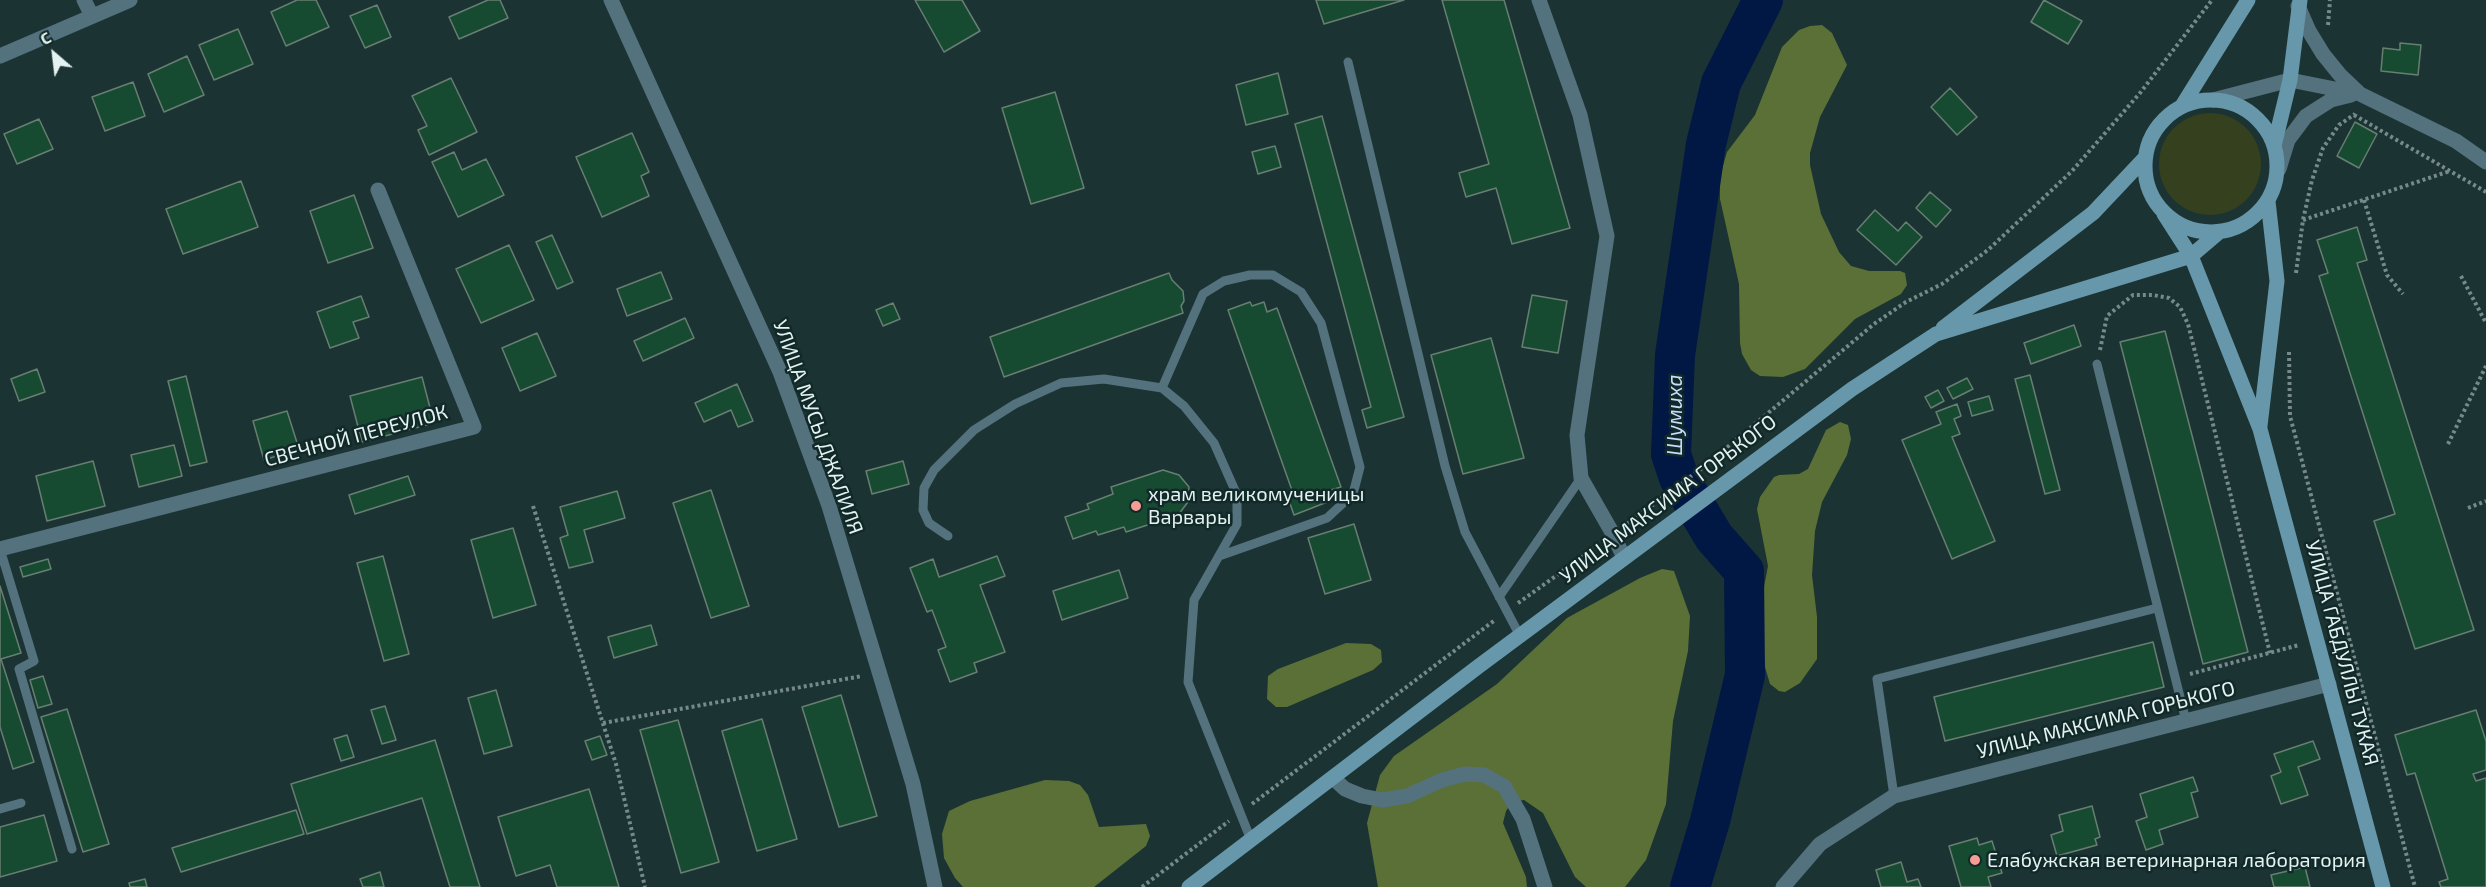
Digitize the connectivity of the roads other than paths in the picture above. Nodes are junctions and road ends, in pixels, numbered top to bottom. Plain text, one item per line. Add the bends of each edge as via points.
1 (84, 0) edge
2 (130, 0) edge
3 (611, 0) edge
4 (1539, 0) edge
5 (2248, 0) edge
6 (2299, 3) edge
7 (92, 16) junction
8 (0, 56) edge
9 (1348, 62) dead end
10 (2290, 80) junction
11 (2364, 96) junction
12 (2213, 100) junction
13 (2182, 106) junction
14 (2274, 146) junction
15 (2144, 159) junction
16 (2486, 162) edge
17 (2279, 169) junction
18 (378, 190) dead end
19 (2268, 201) junction
20 (2164, 214) junction
21 (2218, 233) junction
22 (2190, 256) junction
23 (1936, 334) junction
24 (2097, 364) road end
25 (1162, 388) junction
26 (2260, 429) junction
27 (1581, 478) junction
28 (948, 536) dead end
29 (0, 549) edge
30 (1222, 555) junction
31 (1624, 558) junction
32 (1499, 597) junction
33 (2157, 608) junction
34 (1520, 636) junction
35 (2329, 684) junction
36 (2186, 721) junction
37 (1333, 778) junction
38 (1894, 796) junction
39 (21, 803) dead end
40 (0, 809) edge
41 (1251, 840) junction
42 (72, 849) dead end
43 (935, 887) edge
44 (1189, 887) edge
45 (1545, 887) edge
46 (1783, 887) edge
47 (2384, 887) edge

1 - 7 street
2 - 7 street
3 - 43 street, УЛИЦА МУСЫ ДЖАЛИЛЯ via 780,372 829,506 913,784
4 - 27 street via 1580,116 1607,236 1577,435
5 - 13 main road, УЛИЦА МАКСИМА ГОРЬКОГО
6 - 10 main road, УЛИЦА МАКСИМА ГОРЬКОГО
6 - 11 street via 2308,31 2323,54
7 - 8 street
9 - 32 lane via 1445,466 1465,532
10 - 11 street
10 - 12 street
10 - 14 main road, УЛИЦА МАКСИМА ГОРЬКОГО
11 - 16 street via 2456,141
11 - 17 street via 2331,100 2306,116 2288,140
12 - 13 main road, УЛИЦА МАКСИМА ГОРЬКОГО
12 - 14 main road, УЛИЦА МАКСИМА ГОРЬКОГО via 2251,113
13 - 15 main road, УЛИЦА МАКСИМА ГОРЬКОГО via 2164,119 2151,137
14 - 17 main road, УЛИЦА МАКСИМА ГОРЬКОГО
15 - 20 main road, УЛИЦА МАКСИМА ГОРЬКОГО via 2148,189
15 - 23 main road via 2093,213
17 - 19 main road, УЛИЦА МАКСИМА ГОРЬКОГО
18 - 29 street, СВЕЧНОЙ ПЕРЕУЛОК via 474,427
19 - 21 main road, УЛИЦА МАКСИМА ГОРЬКОГО via 2246,222
19 - 26 main road, УЛИЦА ГАБДУЛЛЫ ТУКАЯ via 2277,281
20 - 21 main road, УЛИЦА МАКСИМА ГОРЬКОГО via 2189,229
20 - 22 main road, УЛИЦА ГАБДУЛЛЫ ТУКАЯ
21 - 22 main road, УЛИЦА МАКСИМА ГОРЬКОГО
22 - 23 main road, УЛИЦА МАКСИМА ГОРЬКОГО
22 - 26 main road, УЛИЦА ГАБДУЛЛЫ ТУКАЯ
23 - 31 main road, УЛИЦА МАКСИМА ГОРЬКОГО via 1852,388
24 - 33 lane
25 - 28 lane via 1104,379 1061,383 1015,404 974,430 934,470 924,488 923,510 929,523
25 - 30 lane via 1184,406 1214,443 1237,495 1237,524
25 - 30 lane via 1203,294 1224,281 1273,275 1301,292 1321,323 1360,467 1353,494 1327,518
26 - 35 main road, УЛИЦА ГАБДУЛЛЫ ТУКАЯ
27 - 31 street
27 - 32 lane
29 - 42 lane via 34,661 19,669
30 - 41 lane via 1194,600 1188,682
31 - 34 main road, УЛИЦА МАКСИМА ГОРЬКОГО
32 - 34 lane
33 - 36 lane
33 - 38 lane via 1877,679
34 - 37 main road, УЛИЦА МАКСИМА ГОРЬКОГО
35 - 36 street, УЛИЦА МАКСИМА ГОРЬКОГО
35 - 47 main road, УЛИЦА ГАБДУЛЛЫ ТУКАЯ
36 - 38 street, УЛИЦА МАКСИМА ГОРЬКОГО
37 - 41 main road, УЛИЦА МАКСИМА ГОРЬКОГО
37 - 45 street via 1354,793 1382,800 1407,796 1465,774 1484,776 1504,786 1523,819
38 - 46 street, УЛИЦА МАКСИМА ГОРЬКОГО via 1821,844
39 - 40 lane
41 - 44 main road, УЛИЦА МАКСИМА ГОРЬКОГО

